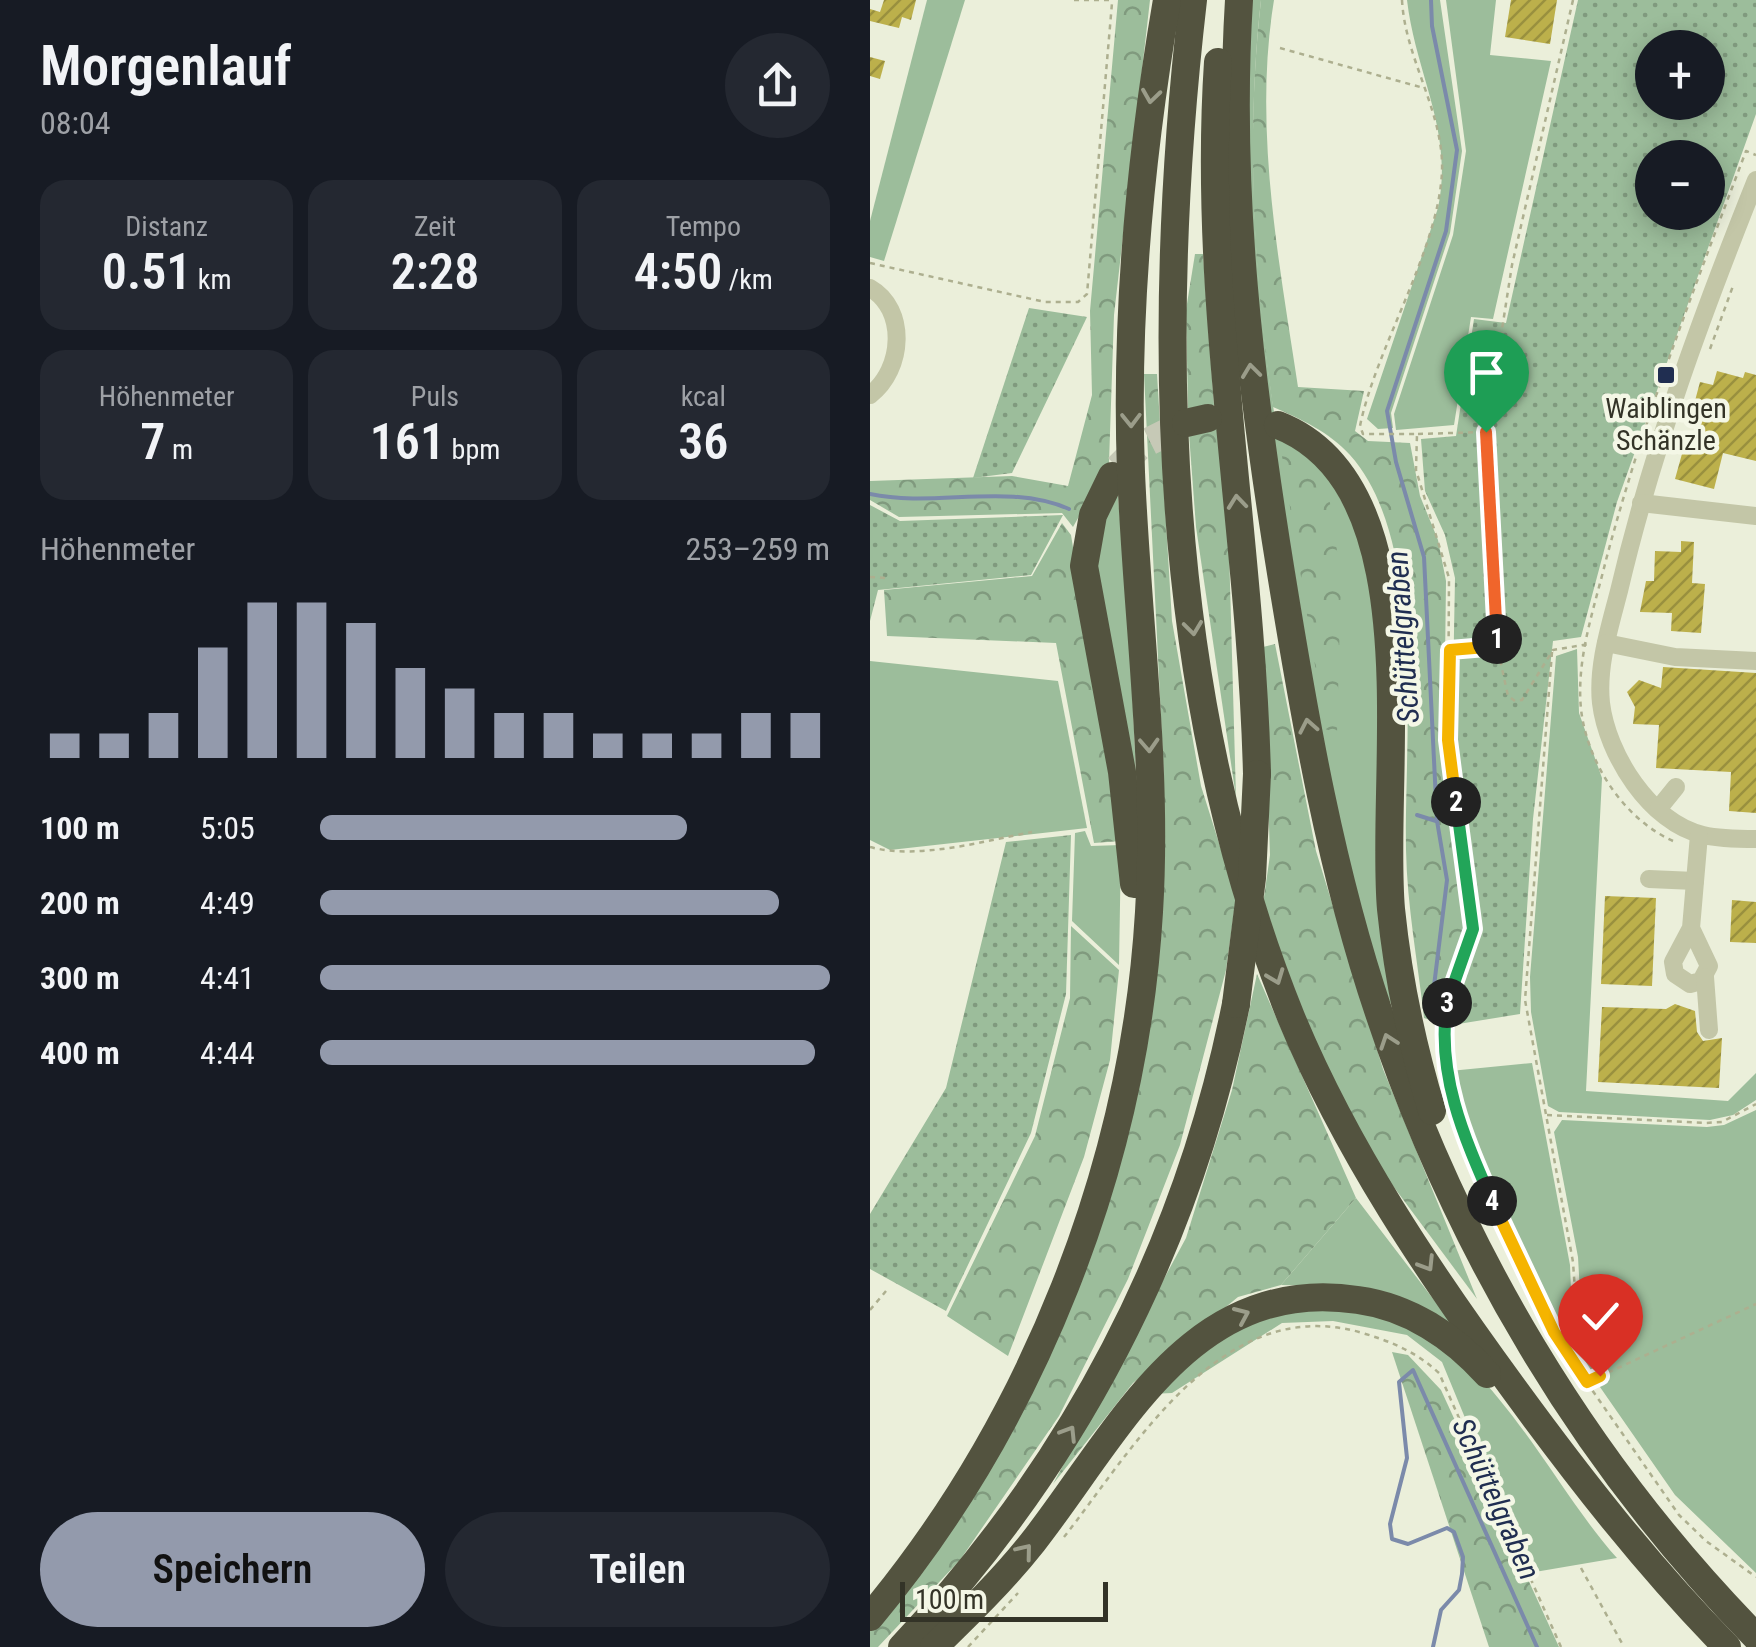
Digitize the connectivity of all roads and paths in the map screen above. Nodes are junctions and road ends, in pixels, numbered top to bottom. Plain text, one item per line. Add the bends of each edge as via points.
1 (1074, 0) edge
2 (1167, 0) edge
3 (1192, 0) edge
4 (1223, 0) edge
5 (1240, 0) edge
6 (1402, 0) edge
7 (1573, 0) edge
8 (1112, 2) edge
9 (1280, 48) dead end
10 (1421, 87) junction
11 (1756, 180) edge
12 (870, 263) edge
13 (1738, 273) dead end
14 (870, 288) edge
15 (1707, 356) dead end
16 (870, 394) edge
17 (1278, 425) dead end
18 (1486, 432) junction
19 (1416, 434) junction
20 (1112, 476) tunnel mouth
21 (1641, 503) junction
22 (1756, 516) edge
23 (870, 577) edge
24 (887, 578) dead end
25 (1606, 643) junction
26 (1584, 644) dead end
27 (1498, 646) junction
28 (1450, 650) junction
29 (1552, 650) junction
30 (1756, 660) edge
31 (1676, 787) dead end
32 (1658, 808) junction
33 (1032, 832) dead end
34 (1699, 835) junction
35 (1756, 839) edge
36 (870, 847) edge
37 (1649, 879) dead end
38 (1695, 881) junction
39 (1149, 914) junction
40 (1691, 928) junction
41 (1714, 970) junction
42 (1710, 1004) junction
43 (1730, 1006) dead end
44 (1710, 1030) dead end
45 (1756, 1104) edge
46 (1546, 1115) junction
47 (1437, 1164) junction
48 (886, 1291) dead end
49 (1756, 1304) edge
50 (870, 1310) edge
51 (1574, 1364) junction
52 (1587, 1382) junction
53 (1538, 1421) junction
54 (1056, 1548) dead end
55 (1581, 1568) dead end
56 (1756, 1578) edge
57 (1022, 1588) dead end
58 (870, 1617) edge
59 (1723, 1630) edge
60 (1756, 1636) edge
61 (902, 1647) edge
62 (934, 1647) edge
63 (968, 1647) edge
64 (1560, 1647) edge
65 (1624, 1647) edge

1 - 8 path
2 -> 39 highway via 1140,176 1130,325 1131,473 1150,756
3 -> 53 highway via 1175,200 1173,383 1189,600 1219,785 1264,942 1324,1086 1448,1297
61 -> 4 highway, bridge via 1016,1512 1110,1363 1181,1206 1236,1004 1257,774 1250,621 1215,259 1214,129
47 -> 5 highway via 1361,956 1298,675 1242,298 1234,125
6 - 10 path
7 - 18 path via 1512,265
8 - 12 path via 1087,294 1078,302 1045,302
9 - 10 path
10 - 19 path via 1441,147 1442,173 1360,426 1375,436
11 - 21 street via 1698,325
13 - 15 path
14 - 16 street via 896,314 897,336 888,373
17 - 47 highway via 1310,441 1343,472 1378,550 1388,641 1391,908 1409,1029 1438,1131
18 - 19 path
18 - 27 path
19 - 28 path via 1416,470 1449,578
20 - 39 highway via 1093,515 1084,566 1122,772 1133,883
21 - 22 street
21 - 25 street
23 - 24 path
25 - 30 street via 1675,657
25 - 32 street via 1601,702 1608,735 1621,764
26 - 29 path
27 - 28 path
27 - 29 path via 1505,689 1515,702
28 - 51 path via 1448,740 1473,929 1447,1003 1441,1040 1446,1073 1508,1238
29 - 46 path via 1525,984
31 - 32 street
32 - 34 street
33 - 36 path via 913,850
34 - 35 street
34 - 38 street
37 - 38 street
38 - 40 street
39 - 58 highway via 1125,1087 1090,1214 1054,1311 957,1496
40 - 41 street
40 - 41 street via 1673,968 1684,982 1696,984
41 - 42 street
42 - 43 street
42 - 44 street
45 - 46 path via 1705,1123
46 - 51 path via 1578,1299
47 - 59 highway via 1561,1393
48 - 50 path
49 - 52 path
51 - 52 path
52 - 56 path via 1680,1515
53 - 59 highway
62 -> 53 highway via 1003,1578 1174,1359 1204,1334 1264,1306 1312,1296 1394,1309 1454,1342 1507,1402
54 - 64 path via 1147,1428 1212,1364 1272,1336 1350,1330 1404,1346 1440,1372
55 - 65 path
57 - 63 path
59 - 60 highway

